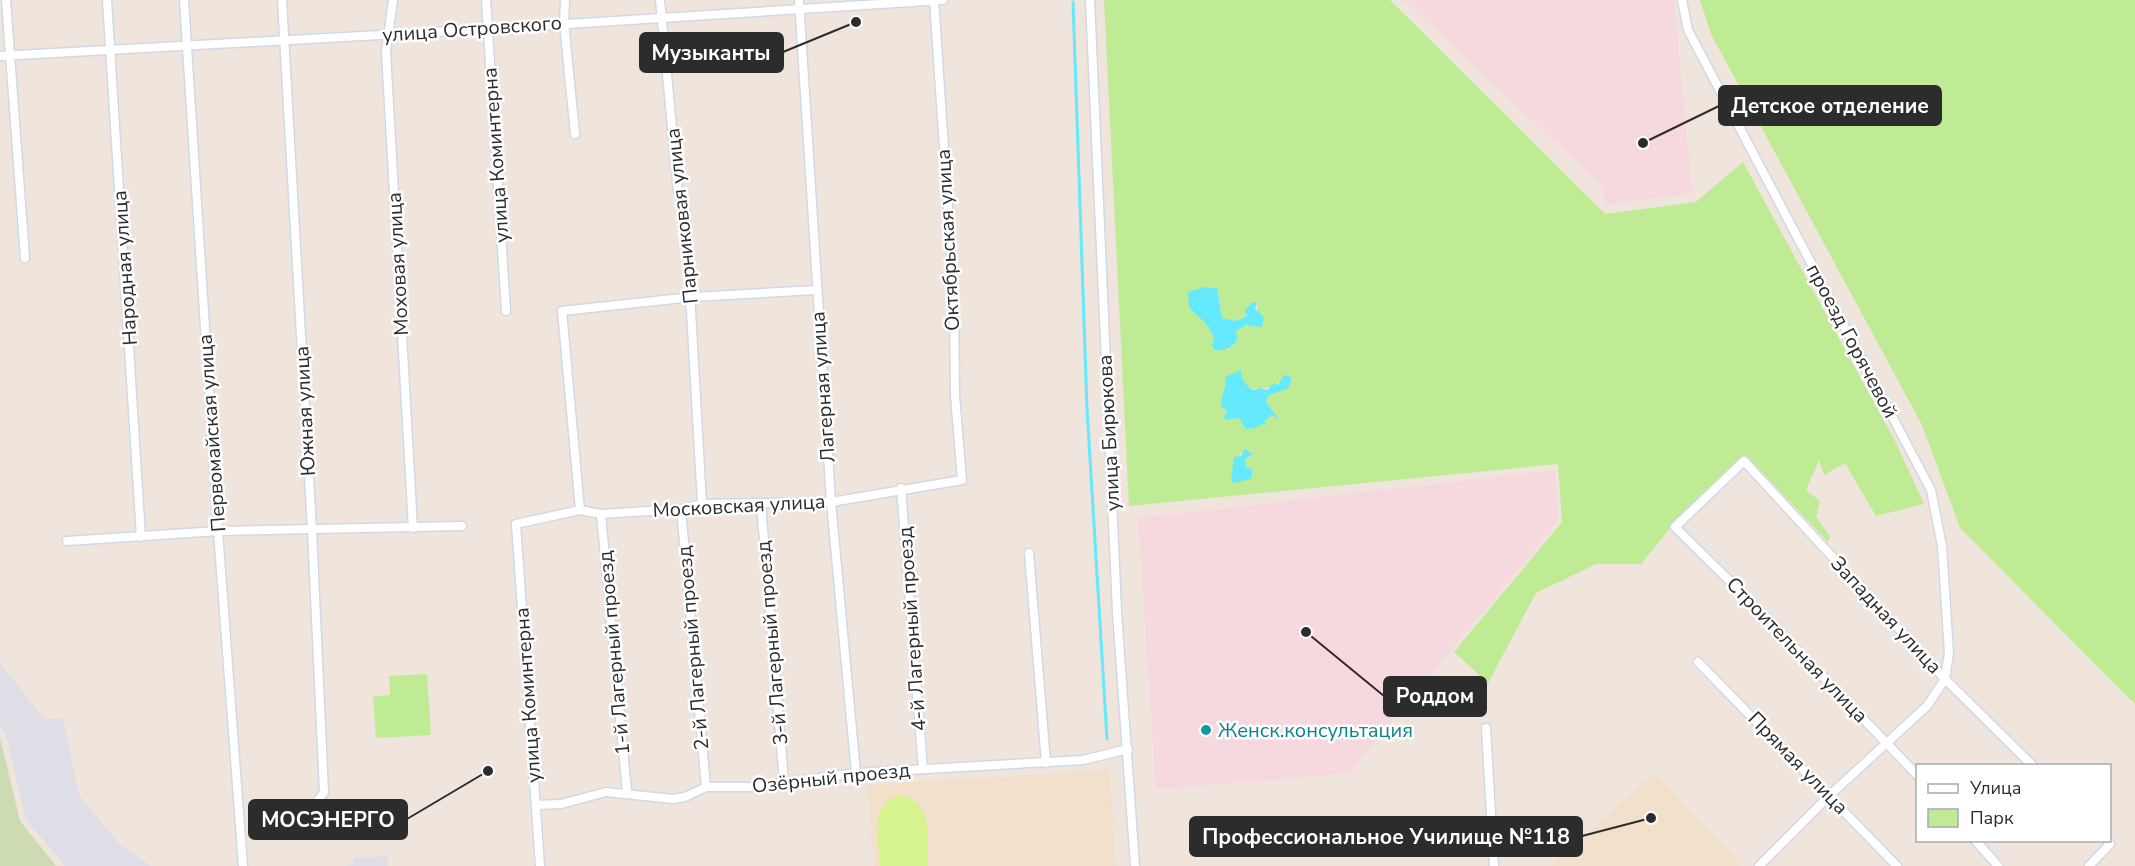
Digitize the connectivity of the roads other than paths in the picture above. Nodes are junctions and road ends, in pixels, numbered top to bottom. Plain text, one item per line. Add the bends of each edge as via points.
1 (6, 0) edge
2 (107, 0) edge
3 (184, 0) edge
4 (282, 0) edge
5 (393, 0) edge
6 (486, 0) edge
7 (565, 0) edge
8 (660, 0) edge
9 (799, 0) edge
10 (937, 0) edge
11 (1090, 0) edge
12 (1683, 0) edge
13 (800, 10) junction
14 (660, 18) junction
15 (564, 23) junction
16 (488, 29) junction
17 (390, 34) junction
18 (284, 40) junction
19 (187, 45) junction
20 (109, 51) junction
21 (4, 55) edge
22 (575, 134) dead end
23 (25, 258) dead end
24 (816, 290) junction
25 (692, 297) junction
26 (506, 310) dead end
27 (1744, 461) joint
28 (962, 480) joint
29 (901, 488) junction
30 (831, 502) junction
31 (702, 504) junction
32 (761, 504) junction
33 (681, 509) junction
34 (580, 510) junction
35 (601, 514) junction
36 (516, 524) joint
37 (462, 526) dead end
38 (413, 528) junction
39 (312, 530) junction
40 (218, 531) junction
41 (141, 537) junction
42 (66, 541) dead end
43 (1029, 553) dead end
44 (1698, 662) dead end
45 (1945, 679) junction
46 (1486, 728) dead end
47 (1887, 742) junction
48 (1128, 749) junction
49 (1046, 763) junction
50 (2032, 764) edge
51 (923, 769) junction
52 (856, 772) junction
53 (1916, 775) edge
54 (784, 782) junction
55 (706, 787) junction
56 (627, 792) junction
57 (1830, 795) junction
58 (536, 805) junction
59 (306, 818) dead end
60 (1977, 842) edge
61 (2108, 842) edge
62 (1766, 864) edge
63 (243, 866) edge
64 (540, 866) edge
65 (1135, 866) edge
66 (1494, 866) edge
67 (1897, 866) edge
68 (1998, 866) edge
69 (2089, 866) edge

1 - 21 street
2 - 20 street, Народная улица
3 - 19 street, Первомайская улица
4 - 18 street, Южная улица
5 - 17 street, Моховая улица
6 - 16 street, улица Коминтерна
7 - 15 street
8 - 14 street, Парниковая улица
9 - 13 street, Лагерная улица
10 - 13 street, улица Островского
10 - 28 street, Октябрьская улица
11 - 48 street, улица Бирюкова via 1117,612
12 - 45 street, проезд Горячевой via 1688,30 1930,490 1942,546 1949,652
13 - 14 street, улица Островского
13 - 24 street, Лагерная улица
14 - 15 street, улица Островского
14 - 25 street, Парниковая улица via 678,192 685,205
15 - 16 street, улица Островского
15 - 22 street
16 - 17 street, улица Островского
16 - 26 street, улица Коминтерна
17 - 18 street, улица Островского
17 - 38 street, Моховая улица via 386,52
18 - 19 street, улица Островского
18 - 39 street, Южная улица
19 - 20 street, улица Островского
19 - 40 street, Первомайская улица
20 - 21 street, улица Островского
20 - 41 street, Народная улица
21 - 23 street
24 - 25 street
24 - 30 street, Лагерная улица
25 - 31 street, Парниковая улица
25 - 34 street via 562,311
27 - 45 street, Западная улица
27 - 47 street, Строительная улица via 1675,527
28 - 29 street, Московская улица
29 - 30 street, Московская улица
29 - 51 street, 4-й Лагерный проезд
30 - 32 street, Московская улица
30 - 52 street, Лагерная улица
31 - 32 street, Московская улица
31 - 33 street, Московская улица
32 - 54 street, 3-й Лагерный проезд
33 - 35 street, Московская улица
33 - 55 street, 2-й Лагерный проезд
34 - 35 street, Московская улица
34 - 36 street, Московская улица
35 - 56 street, 1-й Лагерный проезд
36 - 58 street, улица Коминтерна
37 - 38 street
38 - 39 street
39 - 40 street
39 - 59 street, Южная улица via 324,792
40 - 41 street
40 - 63 street, Первомайская улица
41 - 42 street
43 - 49 street
44 - 57 street, Прямая улица
45 - 47 street, проезд Горячевой via 1934,698
45 - 50 street, Западная улица
46 - 66 street
47 - 53 street, Строительная улица
47 - 57 street, проезд Горячевой
48 - 49 street, Озёрный проезд via 1083,760
48 - 65 street, улица Бирюкова
49 - 51 street, Озёрный проезд
51 - 52 street, Озёрный проезд
52 - 54 street, Озёрный проезд
54 - 55 street, Озёрный проезд via 754,787
55 - 56 street, Озёрный проезд via 673,799
56 - 58 street, Озёрный проезд
57 - 62 street, проезд Горячевой
57 - 67 street, Прямая улица
58 - 64 street, улица Коминтерна
60 - 68 street
61 - 69 street

